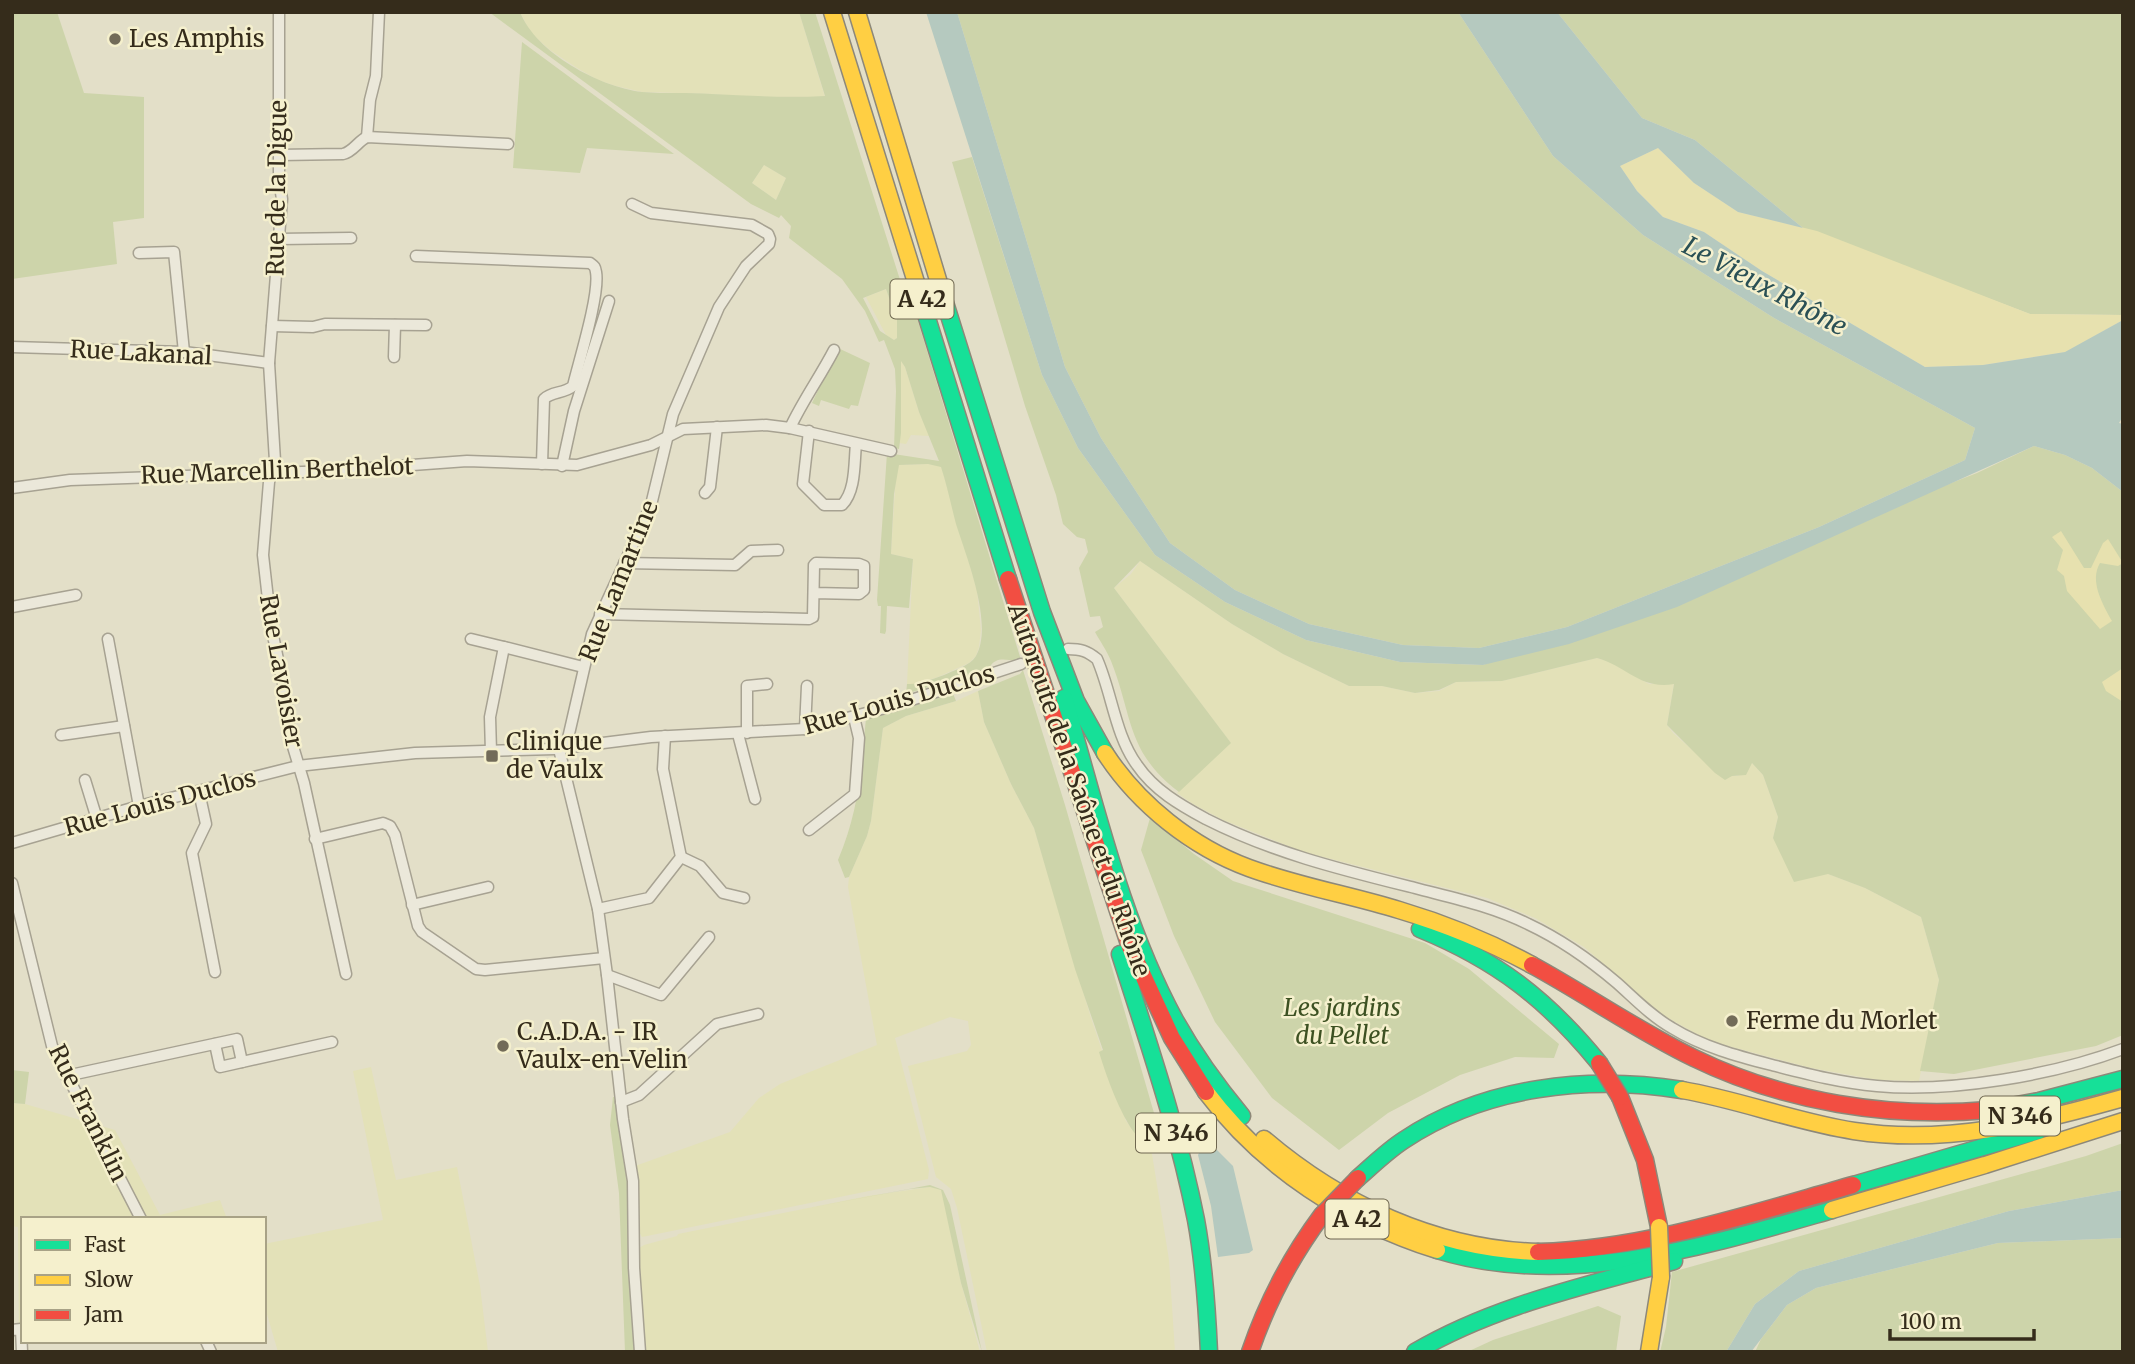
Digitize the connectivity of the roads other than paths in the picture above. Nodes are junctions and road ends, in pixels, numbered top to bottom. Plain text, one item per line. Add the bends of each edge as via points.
1 (279, 12) edge
2 (379, 12) edge
3 (832, 12) edge
4 (857, 12) edge
5 (367, 137) junction
6 (508, 144) dead end
7 (279, 155) junction
8 (632, 204) dead end
9 (351, 238) dead end
10 (279, 239) junction
11 (139, 253) dead end
12 (416, 256) dead end
13 (608, 301) dead end
14 (395, 325) junction
15 (426, 325) dead end
16 (272, 326) junction
17 (12, 347) edge
18 (834, 350) dead end
19 (184, 352) junction
20 (394, 357) dead end
21 (270, 363) junction
22 (717, 427) junction
23 (790, 428) junction
24 (809, 431) junction
25 (668, 436) junction
26 (856, 444) junction
27 (891, 451) dead end
28 (542, 464) junction
29 (562, 466) junction
30 (272, 472) junction
31 (12, 488) edge
32 (705, 492) dead end
33 (778, 550) dead end
34 (624, 563) junction
35 (1031, 584) junction
36 (814, 593) junction
37 (76, 595) dead end
38 (12, 607) edge
39 (600, 614) junction
40 (108, 639) dead end
41 (471, 639) dead end
42 (504, 647) junction
43 (1068, 649) dead end
44 (1021, 664) dead end
45 (583, 667) junction
46 (767, 684) dead end
47 (807, 686) dead end
48 (854, 717) junction
49 (124, 726) junction
50 (805, 729) junction
51 (742, 734) junction
52 (61, 736) dead end
53 (665, 736) junction
54 (563, 748) junction
55 (491, 752) junction
56 (298, 766) junction
57 (85, 780) dead end
58 (199, 792) junction
59 (755, 799) dead end
60 (139, 806) junction
61 (97, 819) junction
62 (808, 830) dead end
63 (316, 839) junction
64 (12, 843) edge
65 (681, 857) junction
66 (12, 883) edge
67 (488, 887) dead end
68 (744, 898) dead end
69 (412, 905) junction
70 (598, 909) junction
71 (1118, 919) junction
72 (1423, 924) junction
73 (709, 937) dead end
74 (604, 958) junction
75 (215, 972) dead end
76 (346, 974) dead end
77 (607, 975) junction
78 (758, 1014) dead end
79 (332, 1042) dead end
80 (215, 1044) junction
81 (2123, 1049) edge
82 (242, 1062) junction
83 (66, 1076) junction
84 (2123, 1079) edge
85 (2123, 1088) edge
86 (2123, 1098) edge
87 (621, 1102) junction
88 (2048, 1120) junction
89 (2123, 1121) edge
90 (1916, 1136) junction
91 (140, 1217) edge
92 (1740, 1237) junction
93 (640, 1352) edge
94 (1209, 1352) edge
95 (1250, 1352) edge
96 (1415, 1352) edge
97 (1649, 1352) edge

1 - 7 street, Rue de la Digue
2 - 5 street
3 - 71 highway, Autoroute de la Saône et du Rhône / A 42
4 - 35 highway, Autoroute de la Saône et du Rhône / A 42
5 - 6 street
5 - 7 street via 348,153
7 - 10 street, Rue de la Digue
8 - 25 street, Rue Lamartine via 651,213 752,225 768,234 769,244 746,265 719,307
9 - 10 street
10 - 16 street, Rue de la Digue
11 - 19 street via 174,252
12 - 28 street via 594,266 596,292 573,386 544,399
13 - 29 street
14 - 15 street
14 - 16 street
14 - 20 street
16 - 21 street, Rue de la Digue
17 - 19 street, Rue Lakanal
18 - 23 street
19 - 21 street, Rue Lakanal
21 - 30 street, Rue Lavoisier
22 - 23 street, Rue Marcellin Berthelot
22 - 25 street, Rue Marcellin Berthelot via 683,429
22 - 32 street via 710,487
23 - 24 street, Rue Marcellin Berthelot
24 - 26 street, Rue Marcellin Berthelot
24 - 26 street via 803,484 824,505 842,505 847,500
25 - 29 street, Rue Marcellin Berthelot via 577,466
25 - 34 street, Rue Lamartine via 651,505
26 - 27 street, Rue Marcellin Berthelot
28 - 29 street, Rue Marcellin Berthelot
28 - 30 street, Rue Marcellin Berthelot via 467,461
30 - 31 street, Rue Marcellin Berthelot via 70,480
30 - 56 street, Rue Lavoisier via 263,555 271,626
33 - 34 street via 751,551 735,565
34 - 39 street, Rue Lamartine
35 - 72 highway, Autoroute de la Saône et du Rhône / A 42 via 1072,696 1093,735 1114,766 1160,813 1217,853 1298,888
35 - 88 highway via 1112,861 1169,1007 1222,1092 1262,1137 1312,1176 1378,1215 1491,1248 1534,1252 1622,1245 1989,1147 2038,1131
36 - 36 street via 816,563 864,566 864,590 859,594
36 - 39 street via 813,617 809,619
37 - 38 street
39 - 45 street, Rue Lamartine
40 - 49 street
41 - 42 street
42 - 45 street
42 - 55 street via 490,717
43 - 81 street via 1088,651 1097,659 1128,750 1149,781 1166,796 1229,831 1283,853 1460,899 1527,923 1599,968 1652,1015 1717,1050 1837,1081 1916,1087 2024,1075
44 - 48 street, Rue Louis Duclos
45 - 54 street, Rue Lamartine
46 - 51 street via 747,686
47 - 50 street
48 - 50 street, Rue Louis Duclos
48 - 62 street via 859,738 855,794
49 - 52 street
49 - 60 street
50 - 51 street, Rue Louis Duclos
51 - 53 street, Rue Louis Duclos
51 - 59 street
53 - 54 street, Rue Louis Duclos
53 - 65 street via 663,769
54 - 55 street, Rue Louis Duclos
54 - 70 street, Rue Lamartine
55 - 56 street, Rue Louis Duclos via 415,753
56 - 58 street, Rue Louis Duclos
56 - 63 street, Rue Lavoisier
57 - 61 street
58 - 60 street, Rue Louis Duclos
58 - 75 street via 206,824 192,853
60 - 61 street, Rue Louis Duclos
61 - 64 street, Rue Louis Duclos
63 - 69 street via 390,826
63 - 76 street, Rue Lavoisier
65 - 68 street via 700,866 723,892
65 - 70 street via 649,898
66 - 83 street, Rue Franklin via 52,1045
67 - 69 street
69 - 74 street via 422,932 476,969
70 - 74 street, Rue Lamartine
71 - 92 highway, Autoroute de la Saône et du Rhône / A 42 via 1156,1011 1211,1098 1277,1166 1345,1213 1435,1249 1516,1264 1586,1265
71 - 94 highway, N 346 via 1117,944 1189,1188 1203,1264
72 - 84 highway via 1490,943 1697,1059 1765,1086 1800,1094 1860,1105 1962,1112 2015,1105
72 - 97 highway, bridge via 1524,984 1574,1030 1620,1097 1647,1164 1659,1227 1661,1277
73 - 77 street via 662,995
74 - 77 street, Rue Lamartine
77 - 87 street, Rue Lamartine
78 - 87 street via 716,1024 639,1095
79 - 82 street
80 - 82 street via 237,1039
80 - 82 street via 220,1067
80 - 83 street
83 - 91 street, Rue Franklin
85 - 90 highway, N 346 via 2060,1108 1929,1129
86 - 88 highway, N 346
87 - 93 street, Rue Lamartine via 634,1192
88 - 90 highway, N 346 via 1965,1135
89 - 92 highway, Autoroute de la Saône et du Rhône / A 42
90 - 95 highway, N 346, bridge via 1843,1129 1657,1086 1590,1082 1499,1097 1412,1136 1358,1178 1295,1250 1265,1309
92 - 96 highway via 1717,1248 1502,1310

